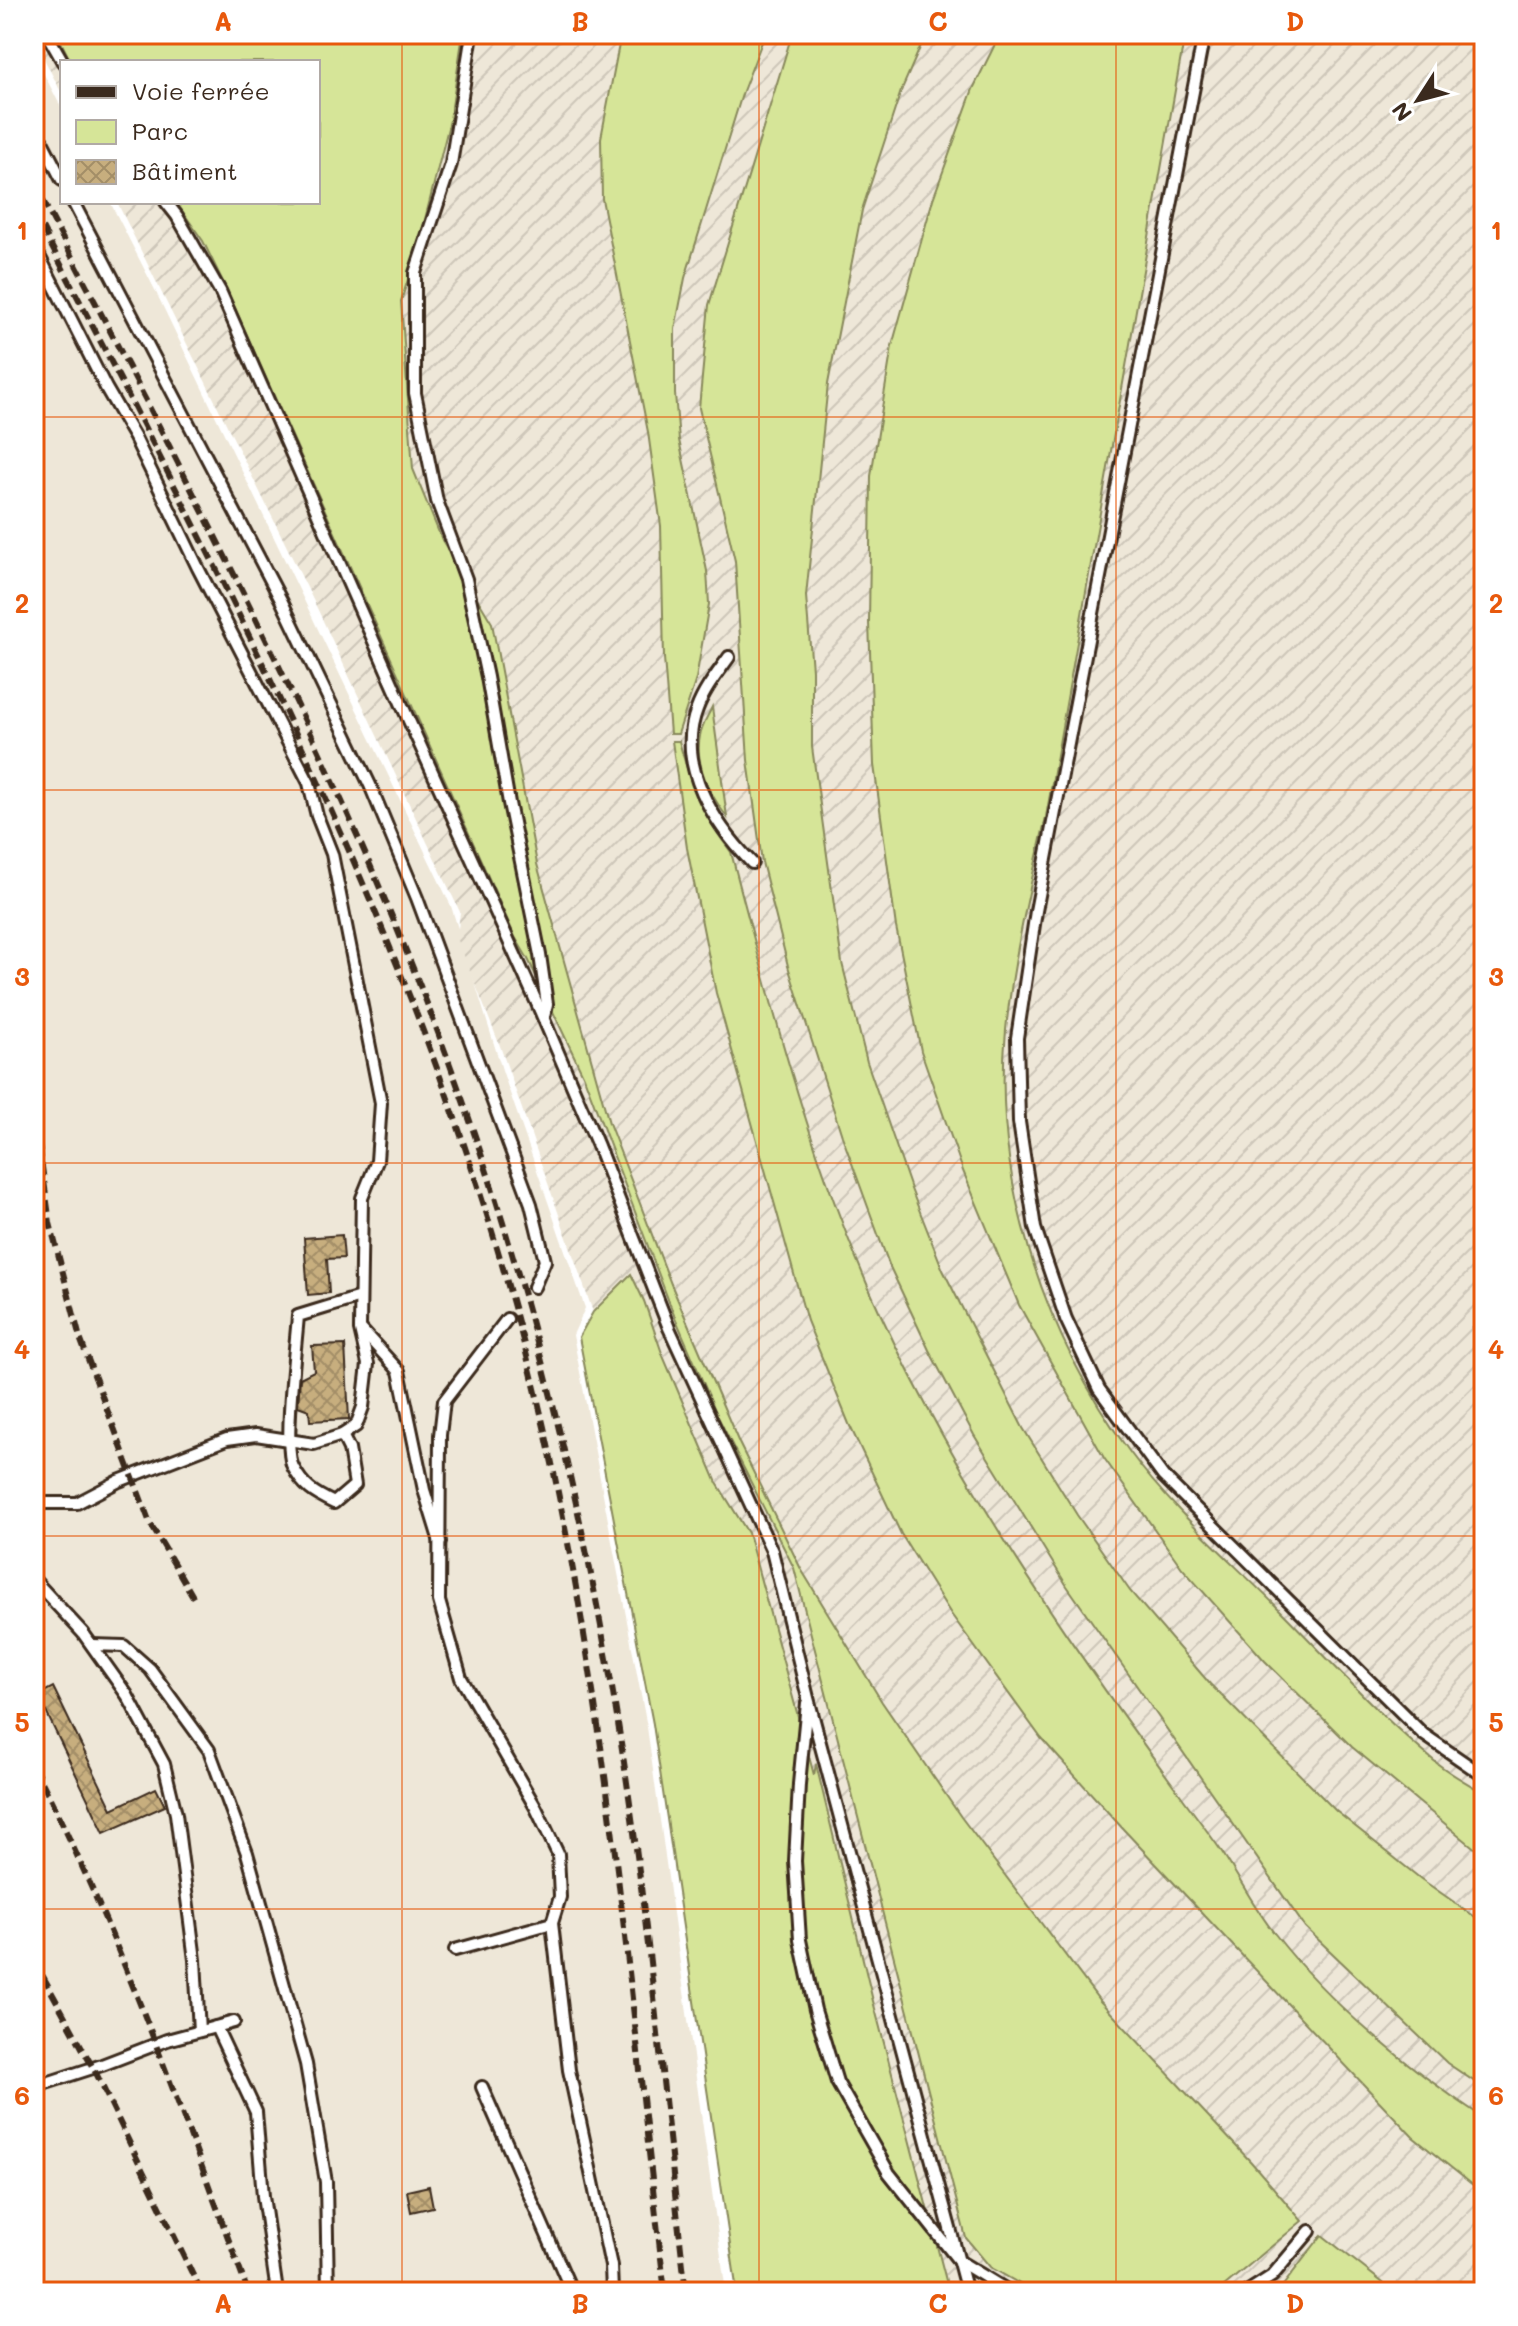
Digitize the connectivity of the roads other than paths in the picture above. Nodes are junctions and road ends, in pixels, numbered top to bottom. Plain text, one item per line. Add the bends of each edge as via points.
1 (47, 34) edge
2 (472, 34) edge
3 (1204, 34) edge
4 (62, 60) edge
5 (34, 126) edge
6 (60, 176) edge
7 (74, 204) edge
8 (168, 204) edge
9 (34, 246) edge
10 (729, 657) dead end
11 (752, 863) dead end
12 (543, 1018) junction
13 (534, 1287) dead end
14 (360, 1297) junction
15 (507, 1319) dead end
16 (360, 1328) junction
17 (342, 1435) junction
18 (289, 1441) junction
19 (34, 1503) edge
20 (440, 1542) junction
21 (34, 1580) edge
22 (92, 1645) junction
23 (808, 1698) junction
24 (1484, 1776) edge
25 (552, 1923) junction
26 (455, 1950) dead end
27 (234, 2022) dead end
28 (216, 2027) junction
29 (199, 2031) junction
30 (34, 2087) edge
31 (482, 2087) dead end
32 (1310, 2231) dead end
33 (959, 2261) junction
34 (277, 2292) edge
35 (328, 2292) edge
36 (572, 2292) edge
37 (612, 2292) edge
38 (967, 2292) edge
39 (1010, 2292) edge
40 (1247, 2292) edge

1 - 4 lane
2 - 12 lane via 451,164 415,273 415,393 437,501 466,579 487,677 540,955 547,1004
3 - 24 lane via 1036,911 1017,1038 1019,1122 1035,1228 1066,1319 1099,1389 1163,1476 1423,1734
5 - 6 lane
7 - 13 lane via 282,602 370,785 531,1204 545,1261
8 - 12 lane via 220,291
9 - 14 lane via 309,783 332,854 381,1103 377,1161 362,1198
10 - 11 lane via 696,710 690,752 712,812
12 - 23 lane via 669,1328 772,1551
14 - 16 lane
14 - 18 lane via 298,1316
15 - 20 lane via 444,1401
16 - 17 lane via 368,1364 363,1407 356,1426
16 - 20 lane via 399,1371
17 - 18 lane via 314,1444
17 - 18 lane via 355,1485 334,1503 309,1491 291,1464
18 - 19 lane via 256,1435 227,1439 77,1503
20 - 25 lane via 439,1601 461,1678 558,1854 560,1897
21 - 22 lane
22 - 29 lane via 127,1695 164,1764 178,1829
22 - 35 lane via 124,1646 150,1669 209,1750 247,1853 306,2064 326,2182
23 - 33 lane
23 - 33 lane via 795,1861 800,1940 815,2010 837,2082 889,2173
25 - 26 lane
25 - 37 lane via 569,2070
27 - 28 lane
28 - 29 lane
28 - 34 lane via 256,2112
29 - 30 lane
31 - 36 lane
32 - 40 lane via 1272,2276
33 - 38 lane
33 - 39 lane

